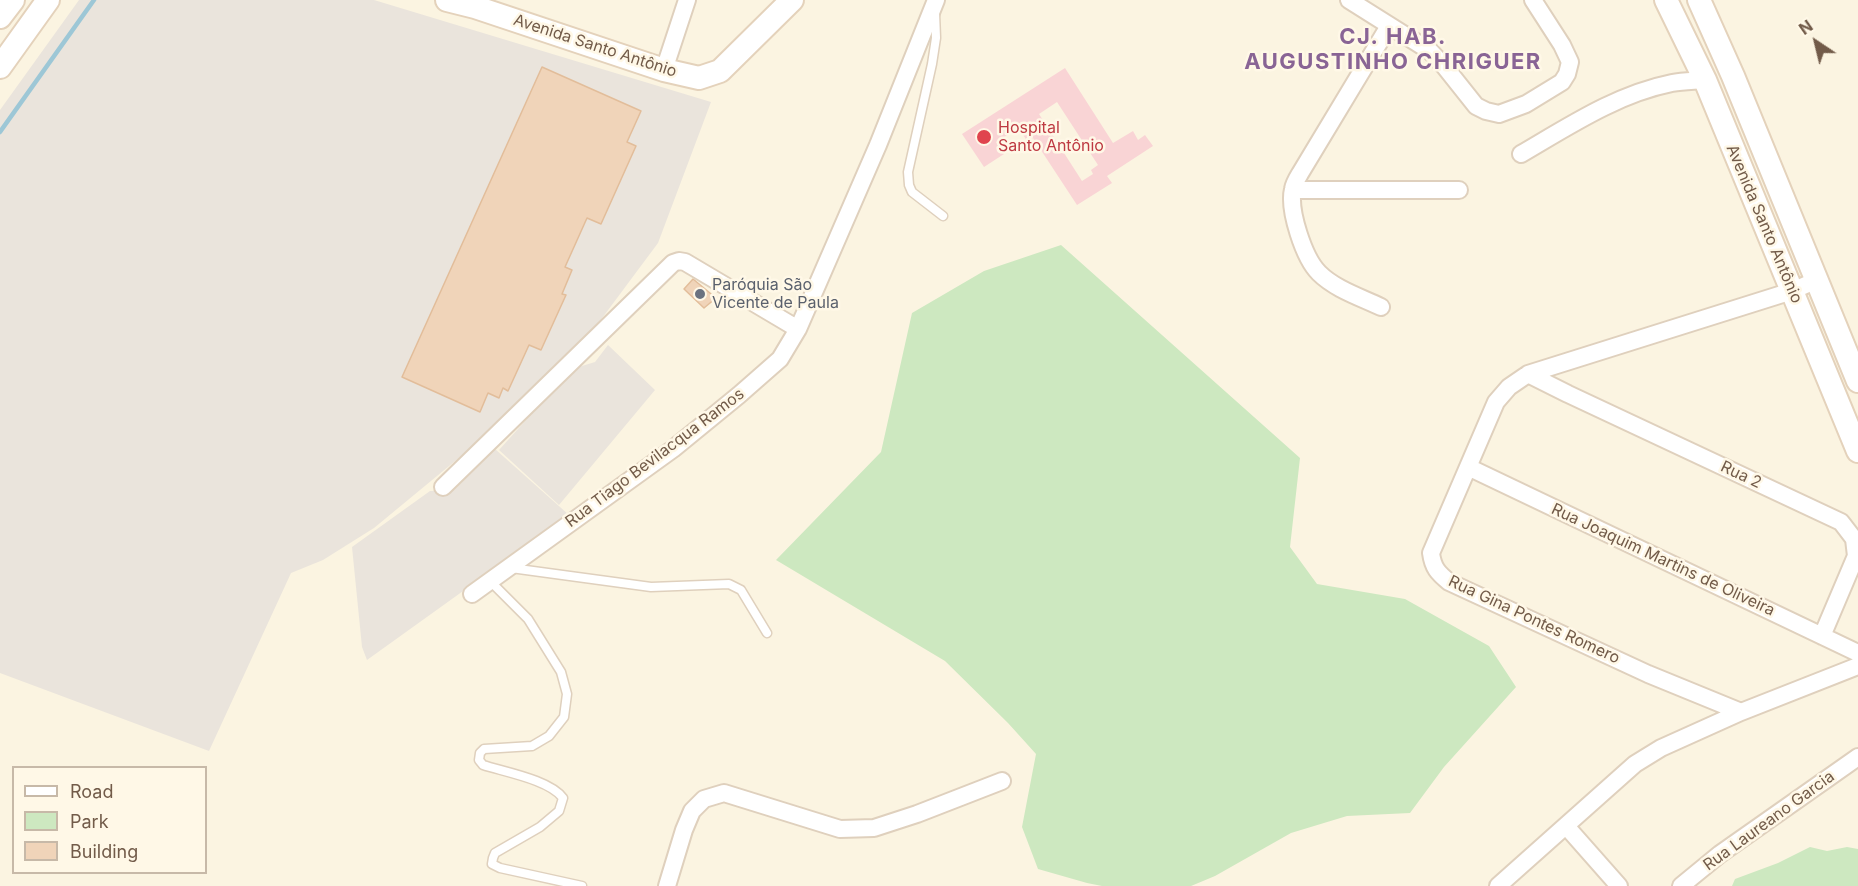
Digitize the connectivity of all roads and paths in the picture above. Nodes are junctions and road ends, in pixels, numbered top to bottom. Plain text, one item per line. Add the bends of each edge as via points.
1 (13, 0) edge
2 (48, 0) edge
3 (447, 0) edge
4 (687, 0) edge
5 (1349, 0) edge
6 (1533, 0) edge
7 (1666, 0) edge
8 (1699, 0) edge
9 (790, 1) edge
10 (936, 2) edge
11 (476, 3) edge
12 (0, 17) edge
13 (1389, 26) junction
14 (0, 67) edge
15 (664, 70) junction
16 (1705, 80) junction
17 (1521, 154) dead end
18 (1293, 190) junction
19 (1459, 190) dead end
20 (943, 216) dead end
21 (1817, 280) junction
22 (1792, 291) junction
23 (1381, 307) dead end
24 (798, 329) junction
25 (1527, 374) junction
26 (1858, 381) edge
27 (1858, 451) edge
28 (1467, 467) junction
29 (443, 487) dead end
30 (508, 567) junction
31 (489, 580) junction
32 (472, 594) dead end
33 (767, 633) dead end
34 (1822, 636) junction
35 (1858, 653) edge
36 (1858, 666) edge
37 (1741, 712) junction
38 (1858, 758) edge
39 (1002, 781) dead end
40 (1566, 826) junction
41 (582, 886) edge
42 (667, 886) edge
43 (1498, 886) edge
44 (1619, 886) edge
45 (1682, 886) edge

1 - 12 main road
2 - 14 main road
3 - 11 main road, Avenida Santo Antônio
4 - 15 street
5 - 13 street
6 - 13 street via 1570,62 1567,74 1562,82 1526,105 1499,114 1476,106 1430,51
7 - 16 main road, Avenida Santo Antônio
8 - 21 main road, Avenida Santo Antônio
9 - 15 main road, Avenida Santo Antônio via 720,71 699,78
10 - 20 lane via 932,64 908,172 912,192
10 - 24 street, Rua Tiago Bevilacqua Ramos
11 - 15 main road, Avenida Santo Antônio
13 - 18 street
16 - 17 street via 1673,82 1629,96
16 - 22 main road, Avenida Santo Antônio
18 - 19 street
18 - 23 street via 1294,215 1310,262 1333,284
21 - 22 street, Rua Gina Pontes Romero
21 - 26 main road, Avenida Santo Antônio
22 - 25 street, Rua Gina Pontes Romero
22 - 27 main road, Avenida Santo Antônio
24 - 29 street via 679,261
24 - 30 street, Rua Tiago Bevilacqua Ramos via 780,358 739,395 673,449
25 - 28 street, Rua Gina Pontes Romero via 1496,402
25 - 34 street, Rua 2 via 1841,522 1854,539 1856,556
28 - 34 street, Rua Joaquim Martins de Oliveira
28 - 37 street, Rua Gina Pontes Romero via 1431,554 1432,566 1440,575 1648,674
30 - 31 street, Rua Tiago Bevilacqua Ramos
30 - 33 lane via 651,587 729,584 741,590
31 - 32 street, Rua Tiago Bevilacqua Ramos
31 - 41 lane via 528,620 561,672 567,694 564,717 549,736 532,746 484,749 480,753 483,765 533,780 558,791 563,798 559,811 495,853 492,864
34 - 35 street, Rua Joaquim Martins de Oliveira
36 - 37 street
37 - 40 street via 1635,764
38 - 45 street, Rua Laureano Garcia via 1720,854
39 - 42 street via 874,828 840,829 724,793 704,799 692,811
40 - 43 street
40 - 44 street

